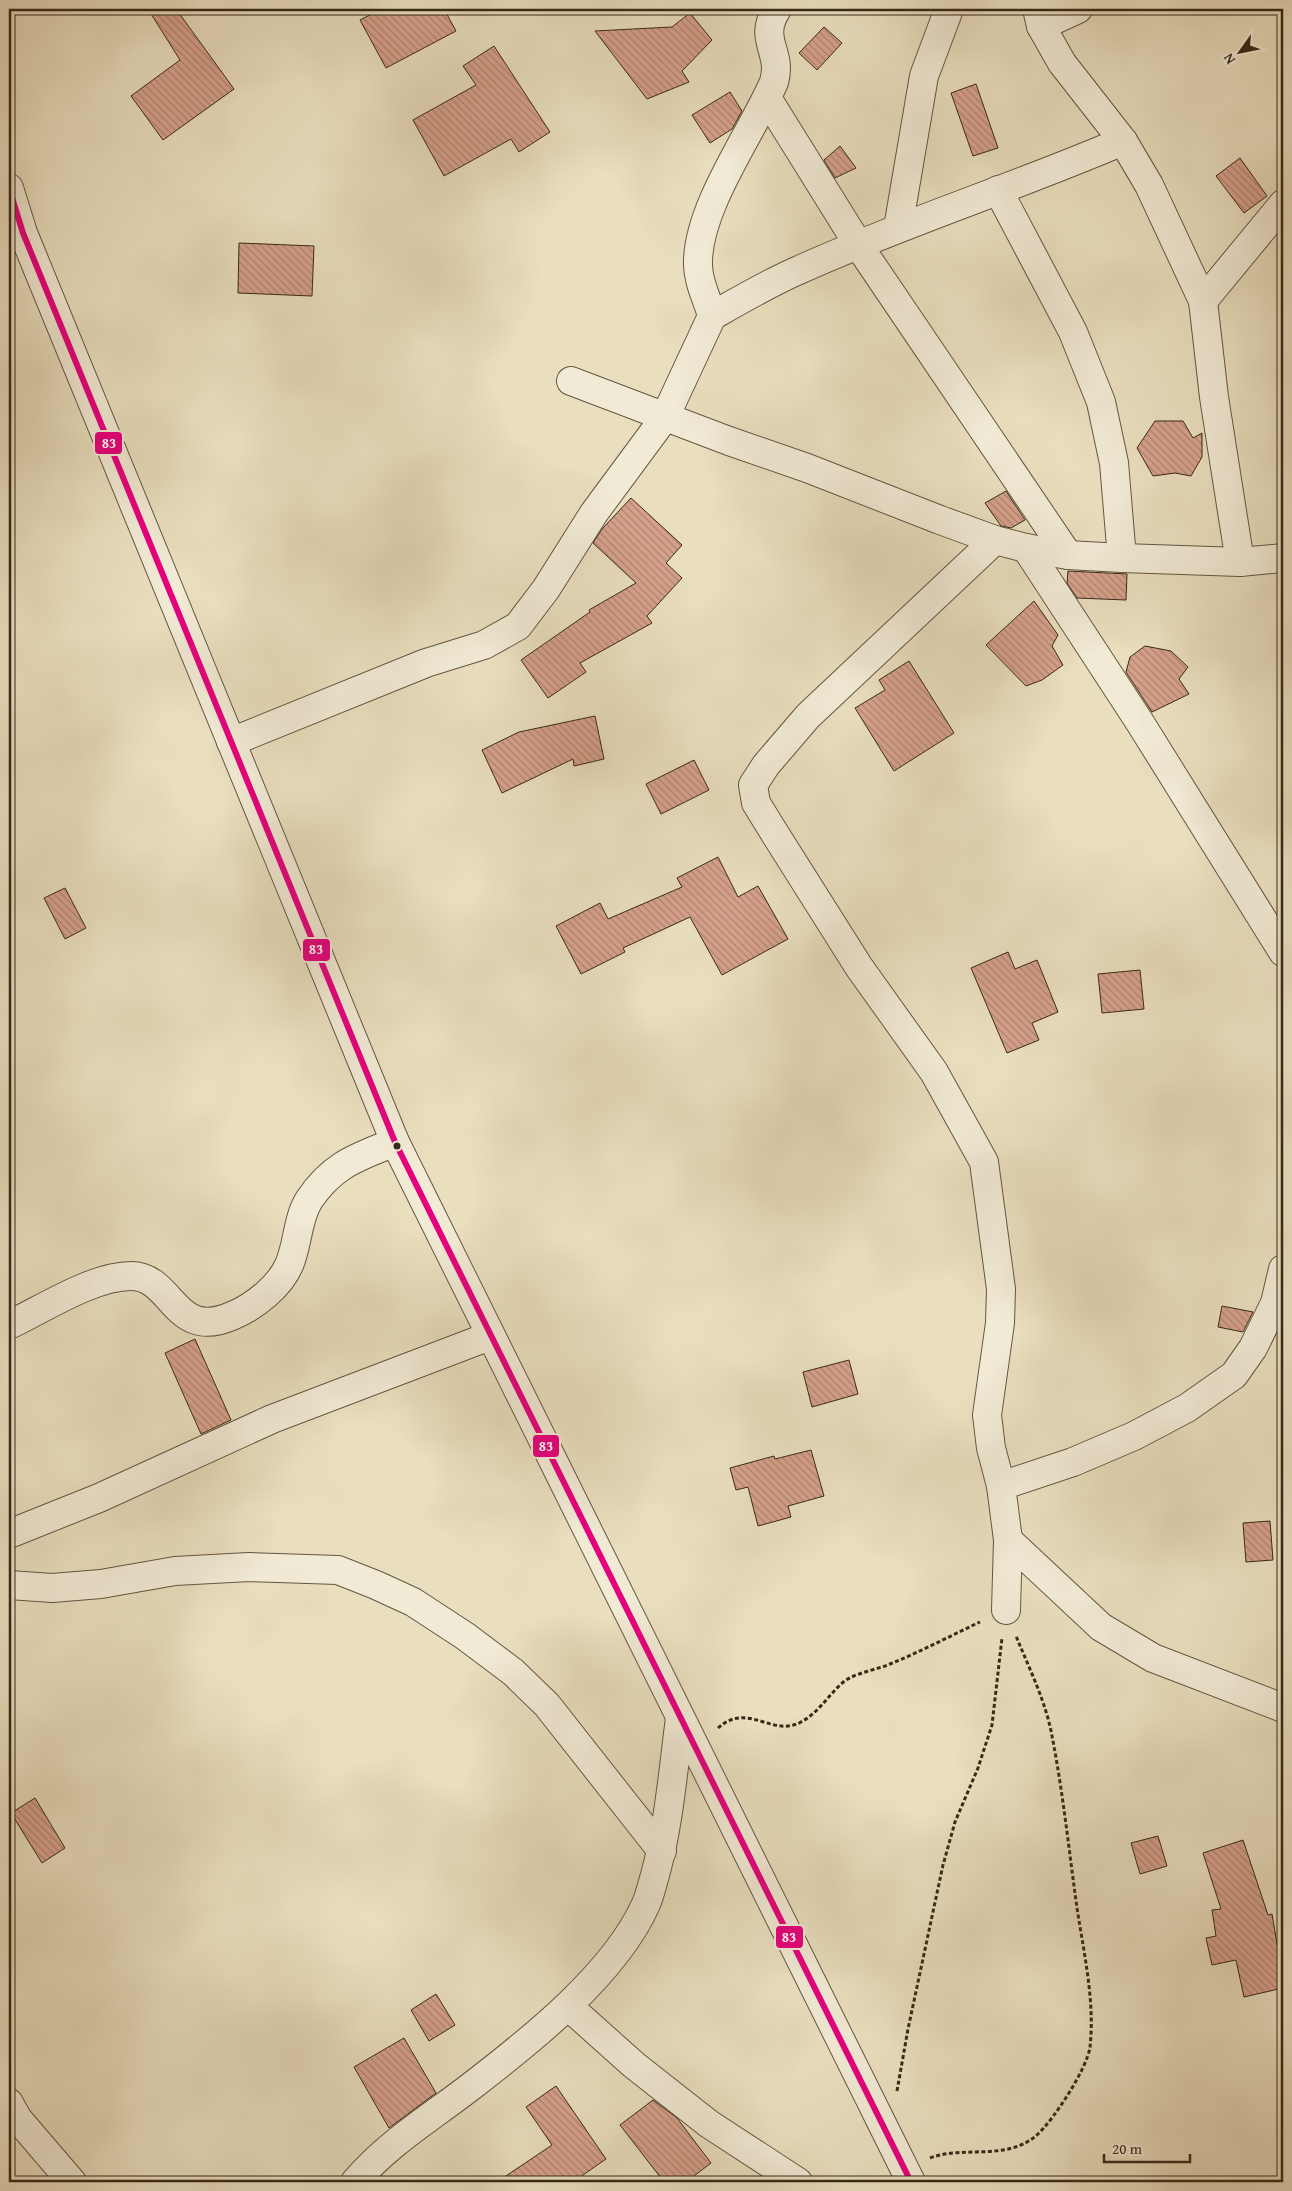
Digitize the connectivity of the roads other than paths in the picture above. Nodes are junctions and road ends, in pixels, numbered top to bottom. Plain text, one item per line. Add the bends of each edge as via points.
1 (777, 9) edge
2 (949, 9) edge
3 (1078, 9) edge
4 (1039, 17) edge
5 (767, 98) junction
6 (1123, 142) junction
7 (9, 188) edge
8 (998, 190) junction
9 (1283, 204) edge
10 (898, 228) junction
11 (859, 245) junction
12 (1203, 301) junction
13 (712, 316) junction
14 (571, 381) dead end
15 (665, 417) junction
16 (995, 540) junction
17 (1026, 548) junction
18 (1068, 555) junction
19 (1122, 558) junction
20 (1283, 558) edge
21 (1240, 562) junction
22 (231, 742) junction
23 (1283, 952) edge
24 (395, 1142) junction
25 (1283, 1269) edge
26 (9, 1326) edge
27 (490, 1336) junction
28 (1001, 1486) junction
29 (9, 1534) edge
30 (1008, 1540) junction
31 (9, 1585) edge
32 (1006, 1610) road end
33 (1283, 1708) edge
34 (680, 1718) junction
35 (662, 1851) junction
36 (568, 2006) junction
37 (9, 2103) edge
38 (907, 2175) edge
39 (72, 2182) edge
40 (355, 2182) edge
41 (798, 2182) edge

1 - 5 street via 768,27 777,72
2 - 10 street via 924,76
3 - 4 street
4 - 6 street via 1062,63
5 - 11 street
5 - 13 street via 734,157 700,239 699,277
6 - 8 street
6 - 12 street via 1149,185
7 - 22 street via 23,233
8 - 10 street
8 - 19 street via 1073,332 1100,402 1114,463
9 - 12 street
10 - 11 street
11 - 13 street via 797,270
11 - 18 street
12 - 21 street via 1214,397
13 - 15 street
14 - 15 street
15 - 16 street
15 - 22 street via 594,513 546,589 518,626 484,645 426,663
16 - 17 street
16 - 28 street via 808,716 753,785 756,803 860,967 934,1072 984,1162 1001,1289 1000,1323 987,1415
17 - 18 street
17 - 23 street
18 - 19 street
19 - 21 street
20 - 21 street
22 - 24 street
24 - 26 street via 342,1164 323,1182 308,1201 290,1264 278,1282 258,1301 235,1315 216,1321 199,1321 184,1314 152,1280 133,1276 114,1277 80,1290
24 - 27 street
25 - 28 street via 1275,1303 1253,1348 1234,1375 1187,1408 1134,1436 1073,1462
27 - 29 street via 272,1419 99,1498
27 - 34 street
28 - 30 street
30 - 32 street
30 - 33 street via 1101,1628 1153,1658
31 - 35 street via 52,1588 101,1584 175,1571 249,1567 338,1570 376,1585 413,1602 513,1672 553,1712
34 - 35 street
34 - 38 street
35 - 36 street via 647,1903 629,1936
36 - 40 street via 469,2088 412,2129
36 - 41 street via 634,2066 701,2118
37 - 39 street via 18,2119

